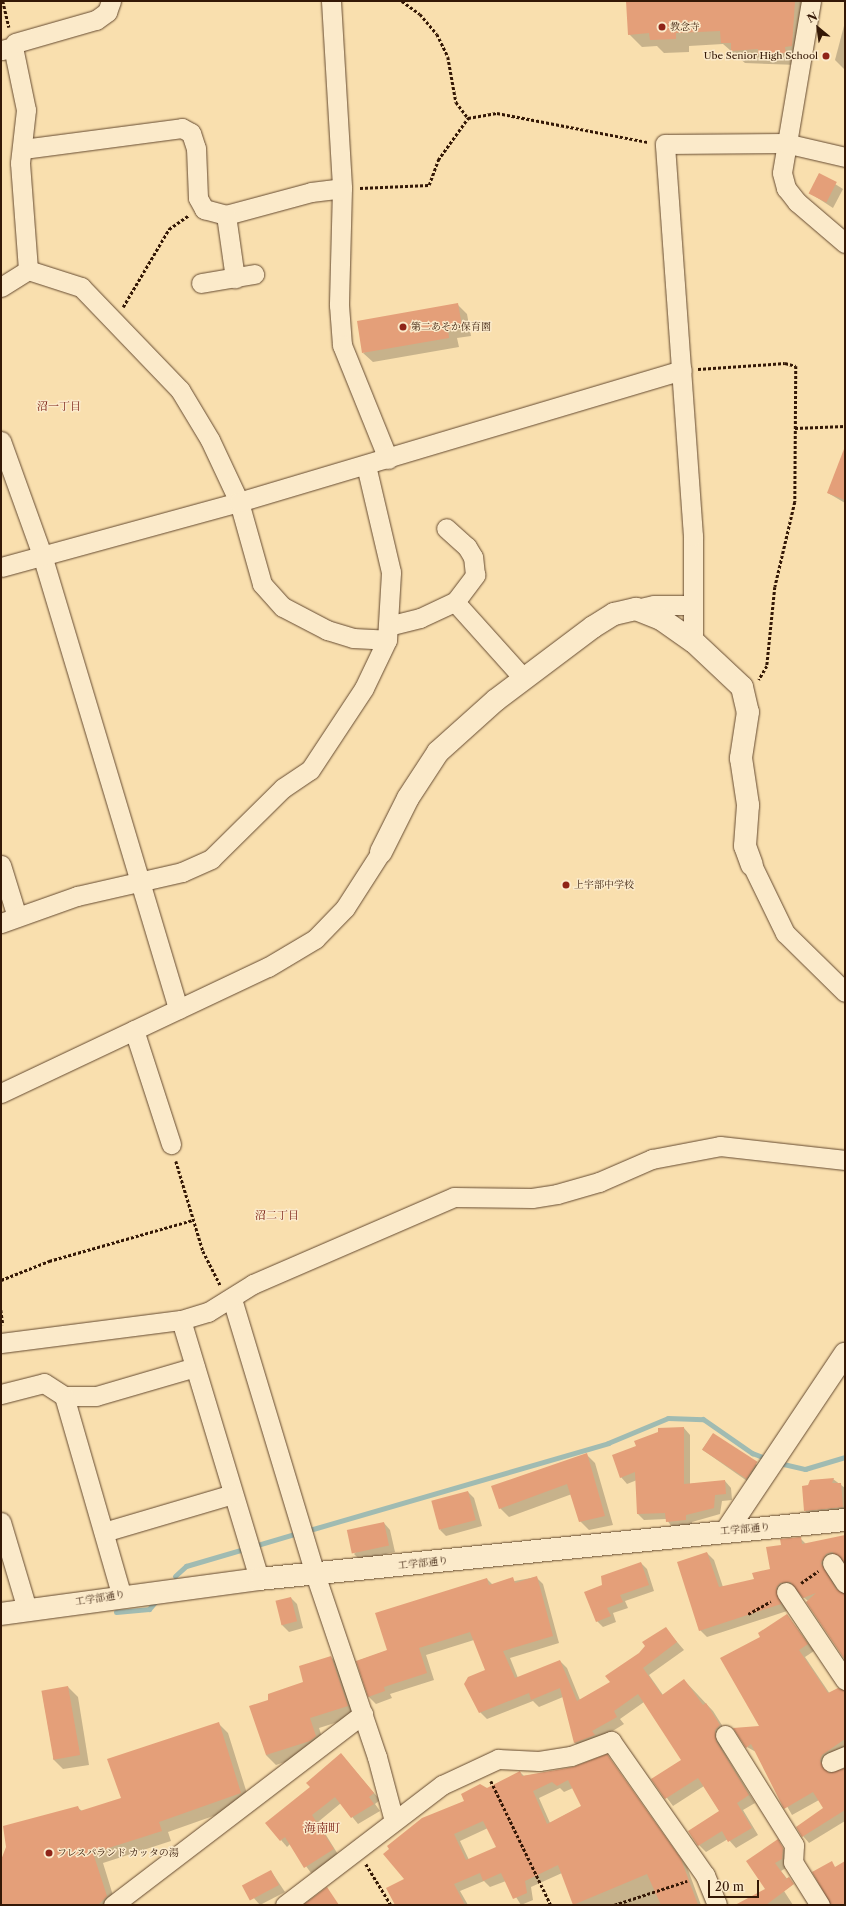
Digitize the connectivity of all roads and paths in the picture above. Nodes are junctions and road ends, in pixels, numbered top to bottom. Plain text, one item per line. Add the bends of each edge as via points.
1 (3, 1) edge
2 (111, 1) edge
3 (331, 1) edge
4 (402, 1) edge
5 (811, 1) edge
6 (7, 49) edge
7 (468, 118) junction
8 (665, 144) junction
9 (785, 144) junction
10 (23, 149) junction
11 (845, 157) edge
12 (342, 188) junction
13 (204, 210) junction
14 (226, 215) junction
15 (845, 242) edge
16 (28, 270) junction
17 (254, 274) dead end
18 (235, 278) junction
19 (201, 283) dead end
20 (1, 286) edge
21 (114, 321) junction
22 (682, 370) junction
23 (845, 426) edge
24 (796, 428) junction
25 (1, 441) edge
26 (388, 459) junction
27 (366, 465) junction
28 (239, 502) junction
29 (446, 528) dead end
30 (42, 555) junction
31 (1, 566) edge
32 (455, 602) junction
33 (693, 605) junction
34 (636, 609) junction
35 (387, 633) junction
36 (693, 641) junction
37 (524, 679) junction
38 (748, 700) junction
39 (381, 852) joint
40 (752, 865) joint
41 (3, 877) edge
42 (140, 879) junction
43 (9, 920) edge
44 (845, 992) edge
45 (178, 1009) junction
46 (134, 1030) junction
47 (1, 1093) edge
48 (171, 1144) joint
49 (845, 1160) edge
50 (192, 1220) junction
51 (1, 1280) edge
52 (232, 1300) junction
53 (180, 1320) junction
54 (1, 1343) edge
55 (845, 1354) edge
56 (195, 1367) junction
57 (1, 1394) edge
58 (64, 1396) junction
59 (232, 1494) junction
60 (845, 1520) edge
61 (1, 1522) edge
62 (727, 1530) junction
63 (104, 1532) junction
64 (832, 1563) dead end
65 (315, 1574) junction
66 (259, 1579) junction
67 (845, 1583) edge
68 (786, 1592) dead end
69 (121, 1594) junction
70 (27, 1609) junction
71 (1, 1614) edge
72 (845, 1680) edge
73 (363, 1714) junction
74 (725, 1735) dead end
75 (488, 1776) dead end
76 (394, 1821) junction
77 (358, 1850) junction
78 (705, 1875) junction
79 (112, 1905) edge
80 (285, 1905) edge
81 (391, 1905) edge
82 (552, 1905) edge
83 (614, 1905) edge
84 (717, 1905) edge
85 (820, 1905) edge

1 - 6 path
2 - 6 street via 103,17 15,43
3 - 12 street
4 - 7 path via 420,14 437,34 448,57 456,102
5 - 9 street
6 - 10 street via 26,110
7 - 8 path via 497,113 534,117
7 - 12 path via 438,160 429,185
8 - 9 street
8 - 22 street
9 - 11 street
9 - 15 street via 782,173 786,188
10 - 13 street via 182,128 191,134 196,148 198,198
10 - 16 street via 20,163
12 - 14 street via 311,192
12 - 26 street via 339,305 342,345
13 - 14 street
13 - 21 path via 169,229 145,276
14 - 18 street
16 - 20 street
16 - 21 street via 81,287
17 - 18 street
18 - 19 street
21 - 28 street via 180,390 210,440
22 - 24 path via 785,363 796,366
22 - 26 street
22 - 33 street via 693,536
23 - 24 path
24 - 38 path via 795,502 775,587 766,666
25 - 30 street
26 - 27 street
27 - 28 street
27 - 35 street via 391,572
28 - 30 street
28 - 35 street via 262,584 283,607 327,630 353,638
29 - 32 street via 467,547 476,566 475,575
30 - 31 street
30 - 42 street
32 - 35 street
32 - 37 street
33 - 34 street via 654,605
33 - 36 street
34 - 36 street via 661,619
34 - 37 street via 614,614 593,627
35 - 42 street via 364,688 310,770 283,788 211,859 182,872
36 - 38 street via 728,671 742,687
37 - 39 street via 438,752 408,798
38 - 40 street via 741,758 748,805 745,846
39 - 45 street via 345,908 314,939 268,966
40 - 44 street via 785,933
41 - 43 street
42 - 43 street
42 - 45 street
45 - 46 street
46 - 47 street
46 - 48 street
48 - 50 path
49 - 52 street via 720,1146 652,1159 599,1182 557,1194 532,1198 454,1197 325,1250 253,1284
50 - 51 path via 49,1261
50 - 52 path via 214,1276
52 - 53 street
52 - 65 street
53 - 54 street
53 - 56 street
55 - 62 street
56 - 58 street via 96,1396
56 - 59 street
57 - 58 street via 44,1383
58 - 63 street
59 - 63 street
59 - 66 street
60 - 62 street, 工学部通り
61 - 70 street
62 - 65 street, 工学部通り
63 - 69 street
64 - 67 street
65 - 66 street, 工学部通り
65 - 73 street
66 - 69 street, 工学部通り
68 - 72 street
69 - 70 street, 工学部通り
70 - 71 street, 工学部通り
73 - 76 street
73 - 79 street
74 - 85 street via 794,1845 794,1862
75 - 82 path
76 - 77 street
76 - 78 street via 442,1785 498,1759 546,1760 571,1756 611,1742
77 - 80 street
77 - 81 path
78 - 83 path
78 - 84 street

